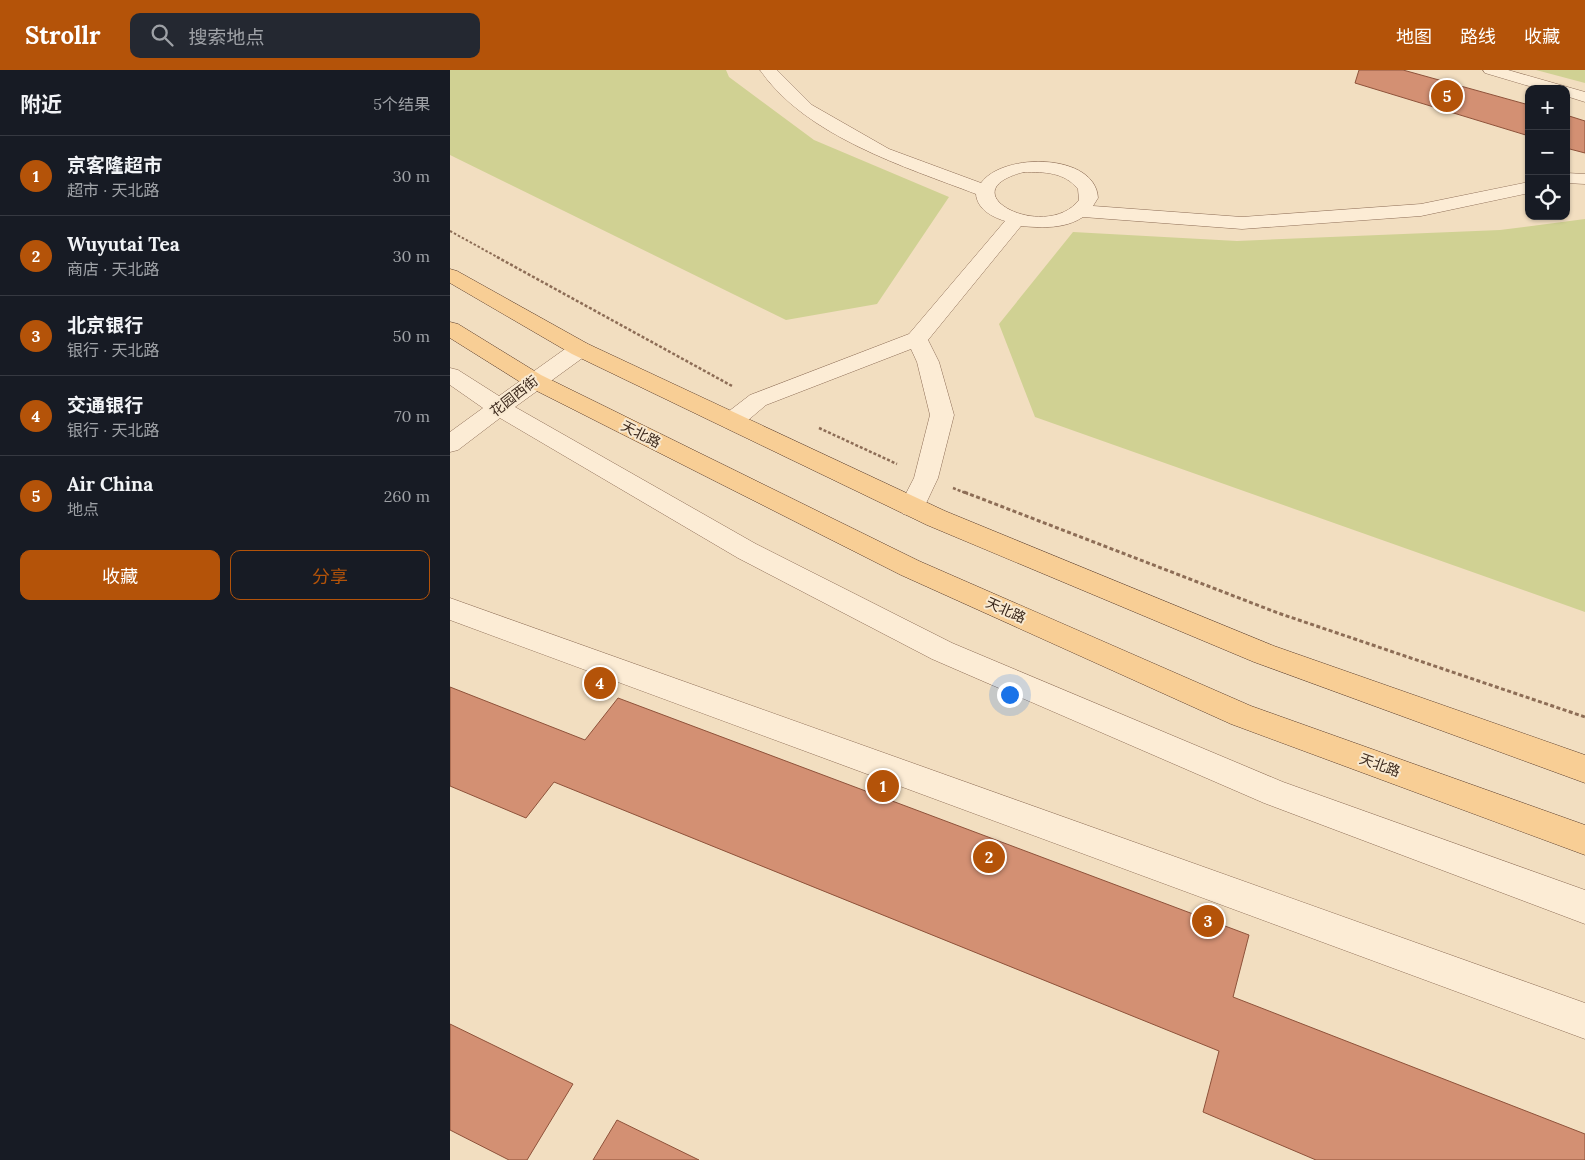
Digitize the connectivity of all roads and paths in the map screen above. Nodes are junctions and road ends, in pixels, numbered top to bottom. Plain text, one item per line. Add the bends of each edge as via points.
1 (768, 70) edge
2 (1491, 70) edge
3 (1543, 85) edge
4 (1570, 92) edge
5 (1585, 97) edge
6 (1570, 178) edge
7 (1585, 179) edge
8 (1525, 188) edge
9 (985, 192) junction
10 (1080, 211) junction
11 (1016, 220) junction
12 (450, 231) edge
13 (450, 274) edge
14 (450, 329) edge
15 (917, 339) junction
16 (580, 349) junction
17 (450, 375) edge
18 (534, 380) junction
19 (758, 400) junction
20 (500, 408) junction
21 (732, 421) junction
22 (811, 424) dead end
23 (450, 444) edge
24 (926, 478) junction
25 (912, 507) junction
26 (450, 609) edge
27 (1585, 717) edge
28 (1585, 769) edge
29 (1585, 840) edge
30 (1585, 907) edge
31 (1585, 1021) edge

1 - 9 street via 806,108 883,153
2 - 3 street
4 - 5 street
6 - 7 street
8 - 10 street via 1420,210 1242,223
9 - 10 street via 990,182 1004,172 1042,166 1059,169 1080,179 1089,191 1088,200
9 - 11 street via 985,198 995,210
10 - 11 street via 1054,221
11 - 15 street
12 - 19 path
13 - 16 main road
14 - 18 main road, 天北路
15 - 19 street
15 - 24 street via 928,362 942,415
16 - 18 street, 花园西街
16 - 21 main road
17 - 20 street
18 - 20 street, 花园西街
18 - 29 main road, 天北路 via 910,568 1241,715
19 - 21 street
20 - 23 street, 花园西街
20 - 30 street via 747,551 942,651 1276,793
21 - 25 main road
22 - 24 path
24 - 25 street
24 - 27 path via 1278,613
25 - 28 main road via 1264,654
26 - 31 street

